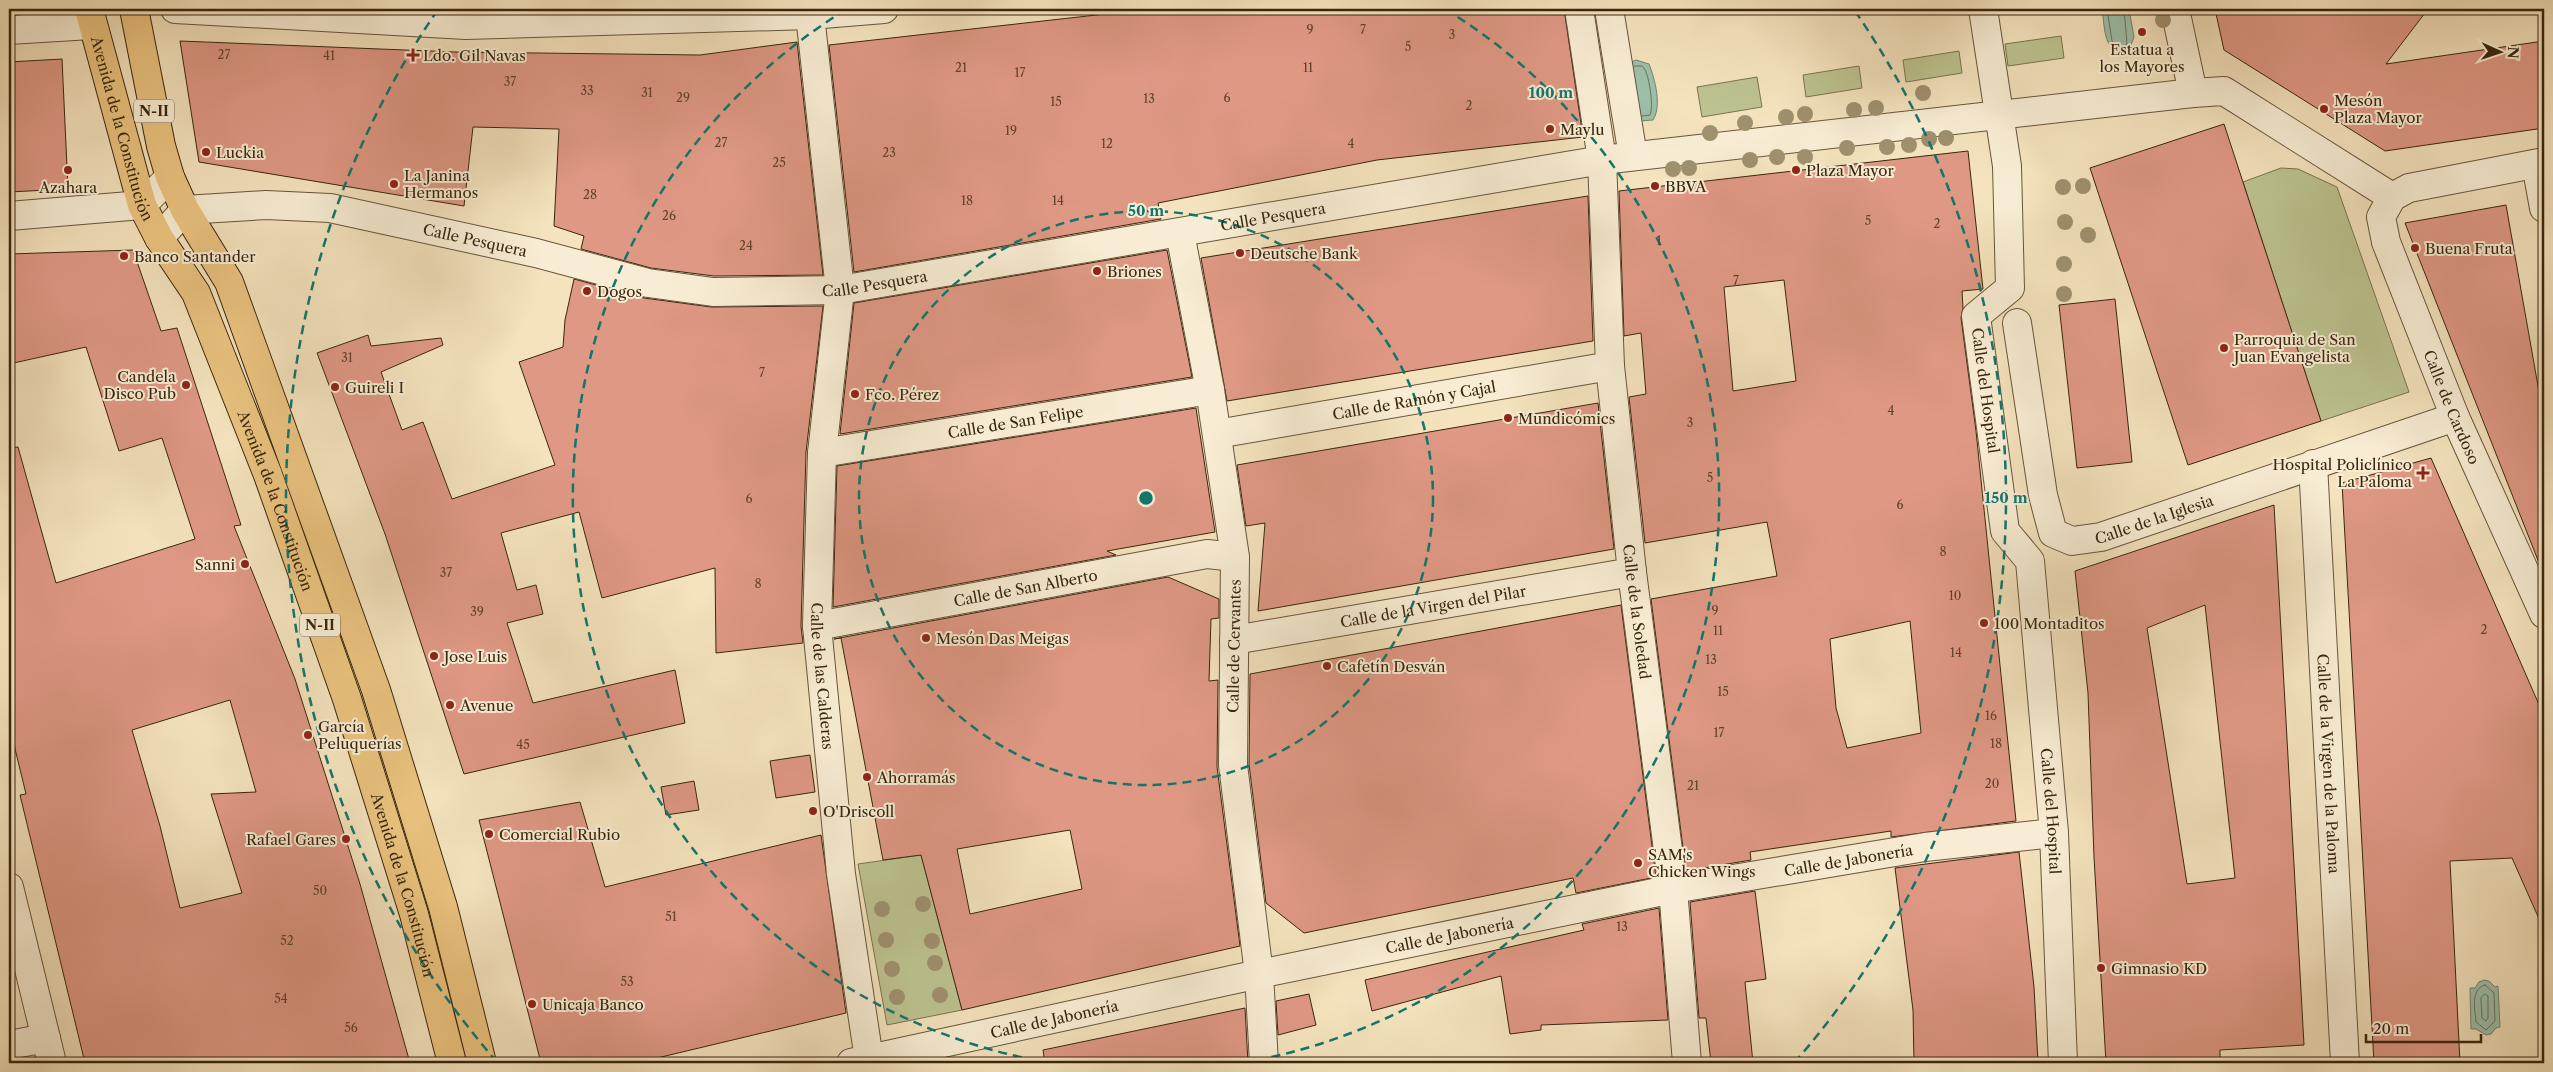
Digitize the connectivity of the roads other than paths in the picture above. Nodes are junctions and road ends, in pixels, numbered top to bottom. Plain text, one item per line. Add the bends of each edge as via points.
1 (134, 9) edge
2 (175, 9) edge
3 (884, 9) edge
4 (1579, 9) edge
5 (1609, 9) edge
6 (1983, 9) edge
7 (2175, 9) edge
8 (810, 15) junction
9 (90, 17) edge
10 (9, 30) edge
11 (2193, 93) junction
12 (2000, 114) junction
13 (1633, 156) junction
14 (1602, 160) junction
15 (2540, 163) edge
16 (170, 177) junction
17 (2392, 197) junction
18 (142, 205) junction
19 (2544, 208) edge
20 (185, 210) junction
21 (9, 216) edge
22 (1180, 232) junction
23 (159, 238) junction
24 (840, 290) junction
25 (2017, 323) dead end
26 (1610, 366) junction
27 (1210, 390) junction
28 (2455, 417) junction
29 (1217, 434) junction
30 (822, 453) junction
31 (2313, 464) junction
32 (2054, 532) junction
33 (1235, 557) junction
34 (2030, 561) junction
35 (1632, 572) junction
36 (2544, 614) edge
37 (817, 626) junction
38 (1234, 640) junction
39 (2054, 833) junction
40 (9, 887) edge
41 (1673, 889) junction
42 (1259, 974) junction
43 (9, 1045) edge
44 (49, 1051) edge
45 (860, 1061) edge
46 (452, 1063) edge
47 (482, 1063) edge
48 (1264, 1063) edge
49 (1687, 1063) edge
50 (2063, 1063) edge
51 (2345, 1063) edge

1 - 16 main road, Avenida de la Constitución / N-II
2 - 8 street via 466,25
3 - 8 street
4 - 14 street
5 - 13 street
6 - 12 street
7 - 11 street
8 - 24 street, Calle de las Calderas
9 - 10 street
9 - 18 main road, Avenida de la Constitución / N-II
11 - 12 street, Calle Pesquera
11 - 17 street, Calle Pesquera via 2224,91
12 - 13 street, Calle Pesquera
12 - 34 street, Calle del Hospital via 2007,166 2010,288 1976,316 2005,532
13 - 14 street, Calle Pesquera
14 - 22 street, Calle Pesquera
14 - 26 street, Calle de la Soledad
15 - 17 street via 2409,188
15 - 19 street
16 - 18 street
16 - 20 main road, Avenida de la Constitución / N-II
17 - 28 street, Calle de Cardoso via 2381,217 2386,242
18 - 21 street
18 - 23 main road, Avenida de la Constitución / N-II
20 - 23 street
20 - 24 street, Calle Pesquera via 266,205 330,208 536,253 648,283 713,292
20 - 47 main road, Avenida de la Constitución / N-II via 229,282 376,690 443,906
22 - 24 street, Calle Pesquera
22 - 27 street, Calle de Cervantes
23 - 46 main road, Avenida de la Constitución / N-II via 196,294 268,476 388,830 414,914
24 - 30 street, Calle de las Calderas
25 - 32 street via 2043,496
26 - 29 street, Calle de Ramón y Cajal
26 - 35 street, Calle de la Soledad
27 - 29 street, Calle de Cervantes
27 - 30 street, Calle de San Felipe
28 - 31 street, Calle de la Iglesia
28 - 36 street, Calle de Cardoso
29 - 33 street, Calle de Cervantes
30 - 37 street, Calle de las Calderas
31 - 32 street, Calle de la Iglesia via 2101,537 2072,541
31 - 51 street, Calle de la Virgen de la Paloma
32 - 34 street
33 - 37 street, Calle de San Alberto via 1207,554
33 - 38 street, Calle de Cervantes
34 - 39 street, Calle del Hospital
35 - 38 street, Calle de la Virgen del Pilar
35 - 41 street, Calle de la Soledad
37 - 45 street, Calle de las Calderas
38 - 42 street, Calle de Cervantes via 1233,765
39 - 41 street, Calle de Jabonería via 1925,847
39 - 50 street, Calle del Hospital
40 - 44 street
41 - 42 street, Calle de Jabonería
41 - 49 street, Calle de la Soledad
42 - 45 street, Calle de Jabonería
42 - 48 street, Calle de Cervantes
43 - 44 street

